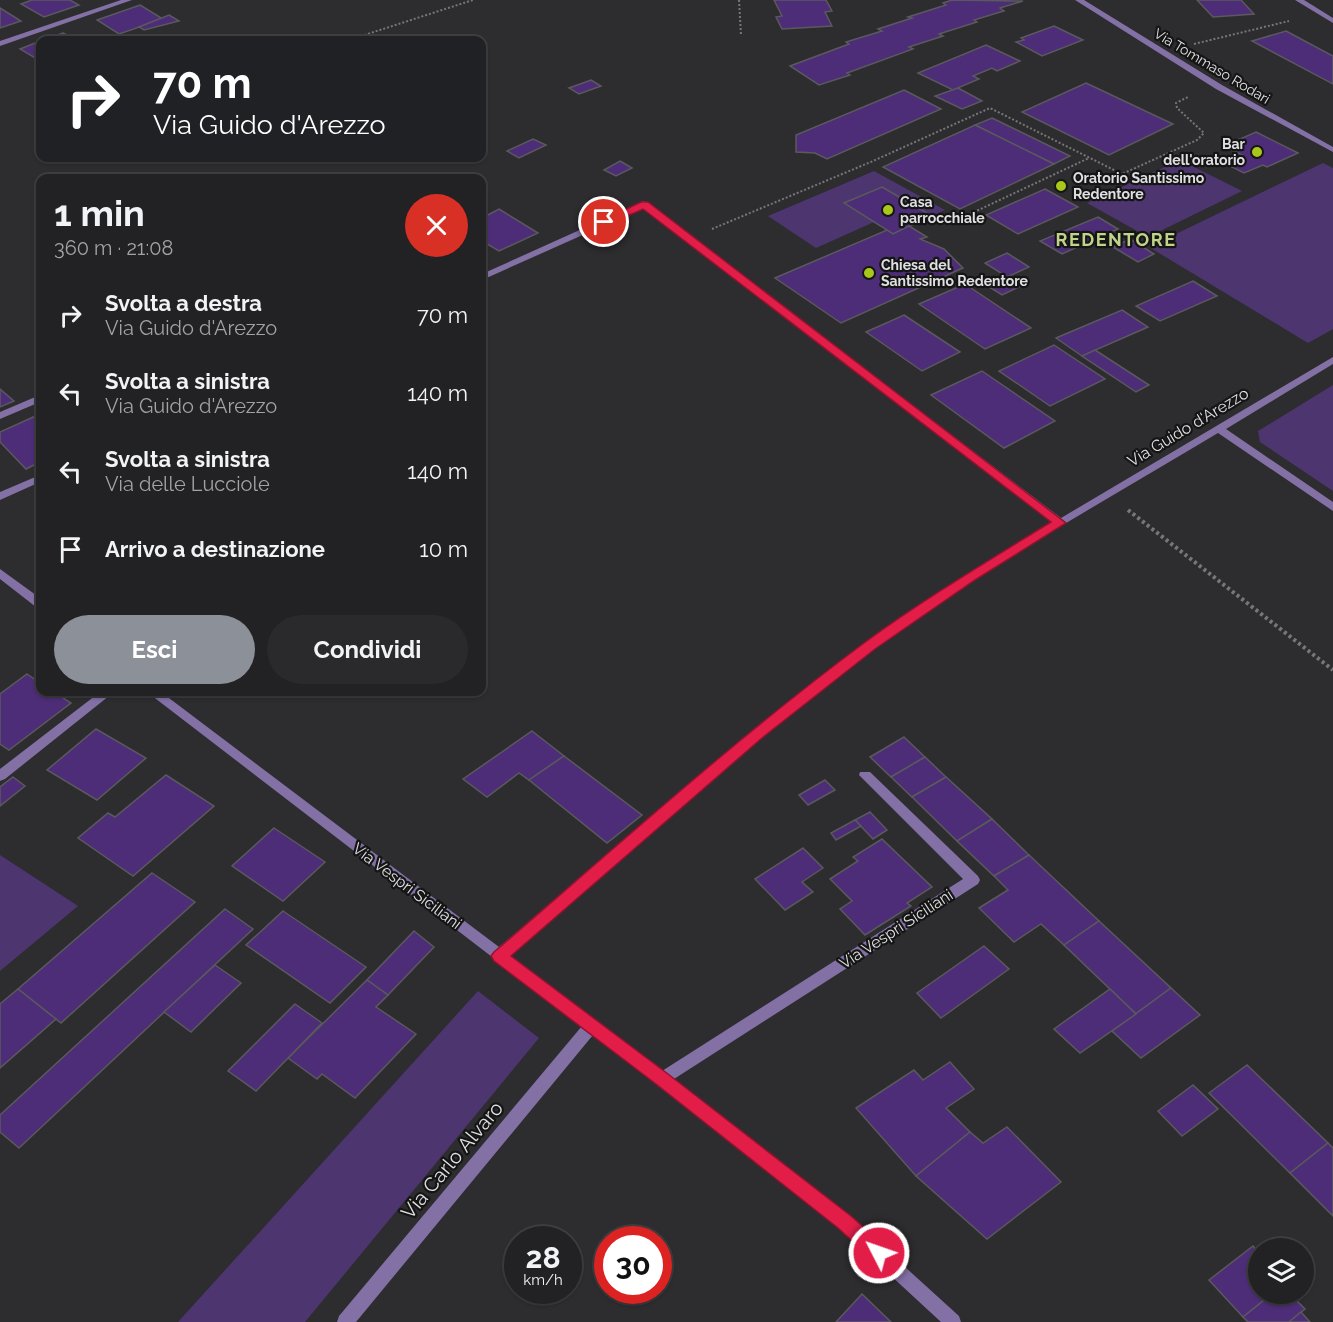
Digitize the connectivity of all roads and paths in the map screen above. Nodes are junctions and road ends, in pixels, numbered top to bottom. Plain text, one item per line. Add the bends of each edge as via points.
1 (128, 0) edge
2 (473, 0) edge
3 (739, 0) edge
4 (1079, 0) edge
5 (1299, 0) edge
6 (1318, 13) junction
7 (1333, 21) edge
8 (741, 35) dead end
9 (361, 36) edge
10 (0, 44) edge
11 (1188, 45) dead end
12 (1189, 96) dead end
13 (1333, 150) edge
14 (1089, 158) junction
15 (970, 214) dead end
16 (689, 239) junction
17 (486, 275) edge
18 (1333, 360) edge
19 (36, 400) edge
20 (0, 416) edge
21 (1219, 429) junction
22 (36, 480) edge
23 (0, 496) edge
24 (1333, 507) edge
25 (1126, 508) dead end
26 (1060, 523) junction
27 (0, 573) edge
28 (36, 601) edge
29 (1333, 670) edge
30 (103, 696) edge
31 (158, 696) edge
32 (0, 776) edge
33 (865, 776) dead end
34 (499, 956) junction
35 (592, 1025) junction
36 (662, 1079) junction
37 (345, 1322) edge
38 (953, 1322) edge

1 - 10 street
2 - 9 path
3 - 8 path
4 - 13 street, Via Tommaso Rodari via 1219,87
5 - 6 street
6 - 7 street
6 - 11 path
12 - 14 path via 1176,103 1204,133 1197,140 1122,174
14 - 15 path
14 - 16 path via 990,108
16 - 17 street via 644,204
16 - 26 street
18 - 21 street, Via Guido d'Arezzo
19 - 20 street
21 - 24 street
21 - 26 street, Via Guido d'Arezzo
22 - 23 street
25 - 29 path
26 - 34 street, Via Guido d'Arezzo via 970,577 870,646 757,734
27 - 28 street
30 - 32 street
31 - 34 street, Via Vespri Siciliani
33 - 36 street, Via Vespri Siciliani via 973,880
34 - 35 street, Via Vespri Siciliani
35 - 36 street, Via Vespri Siciliani
35 - 37 street, Via Carlo Alvaro
36 - 38 street, Via Vespri Siciliani via 844,1222

